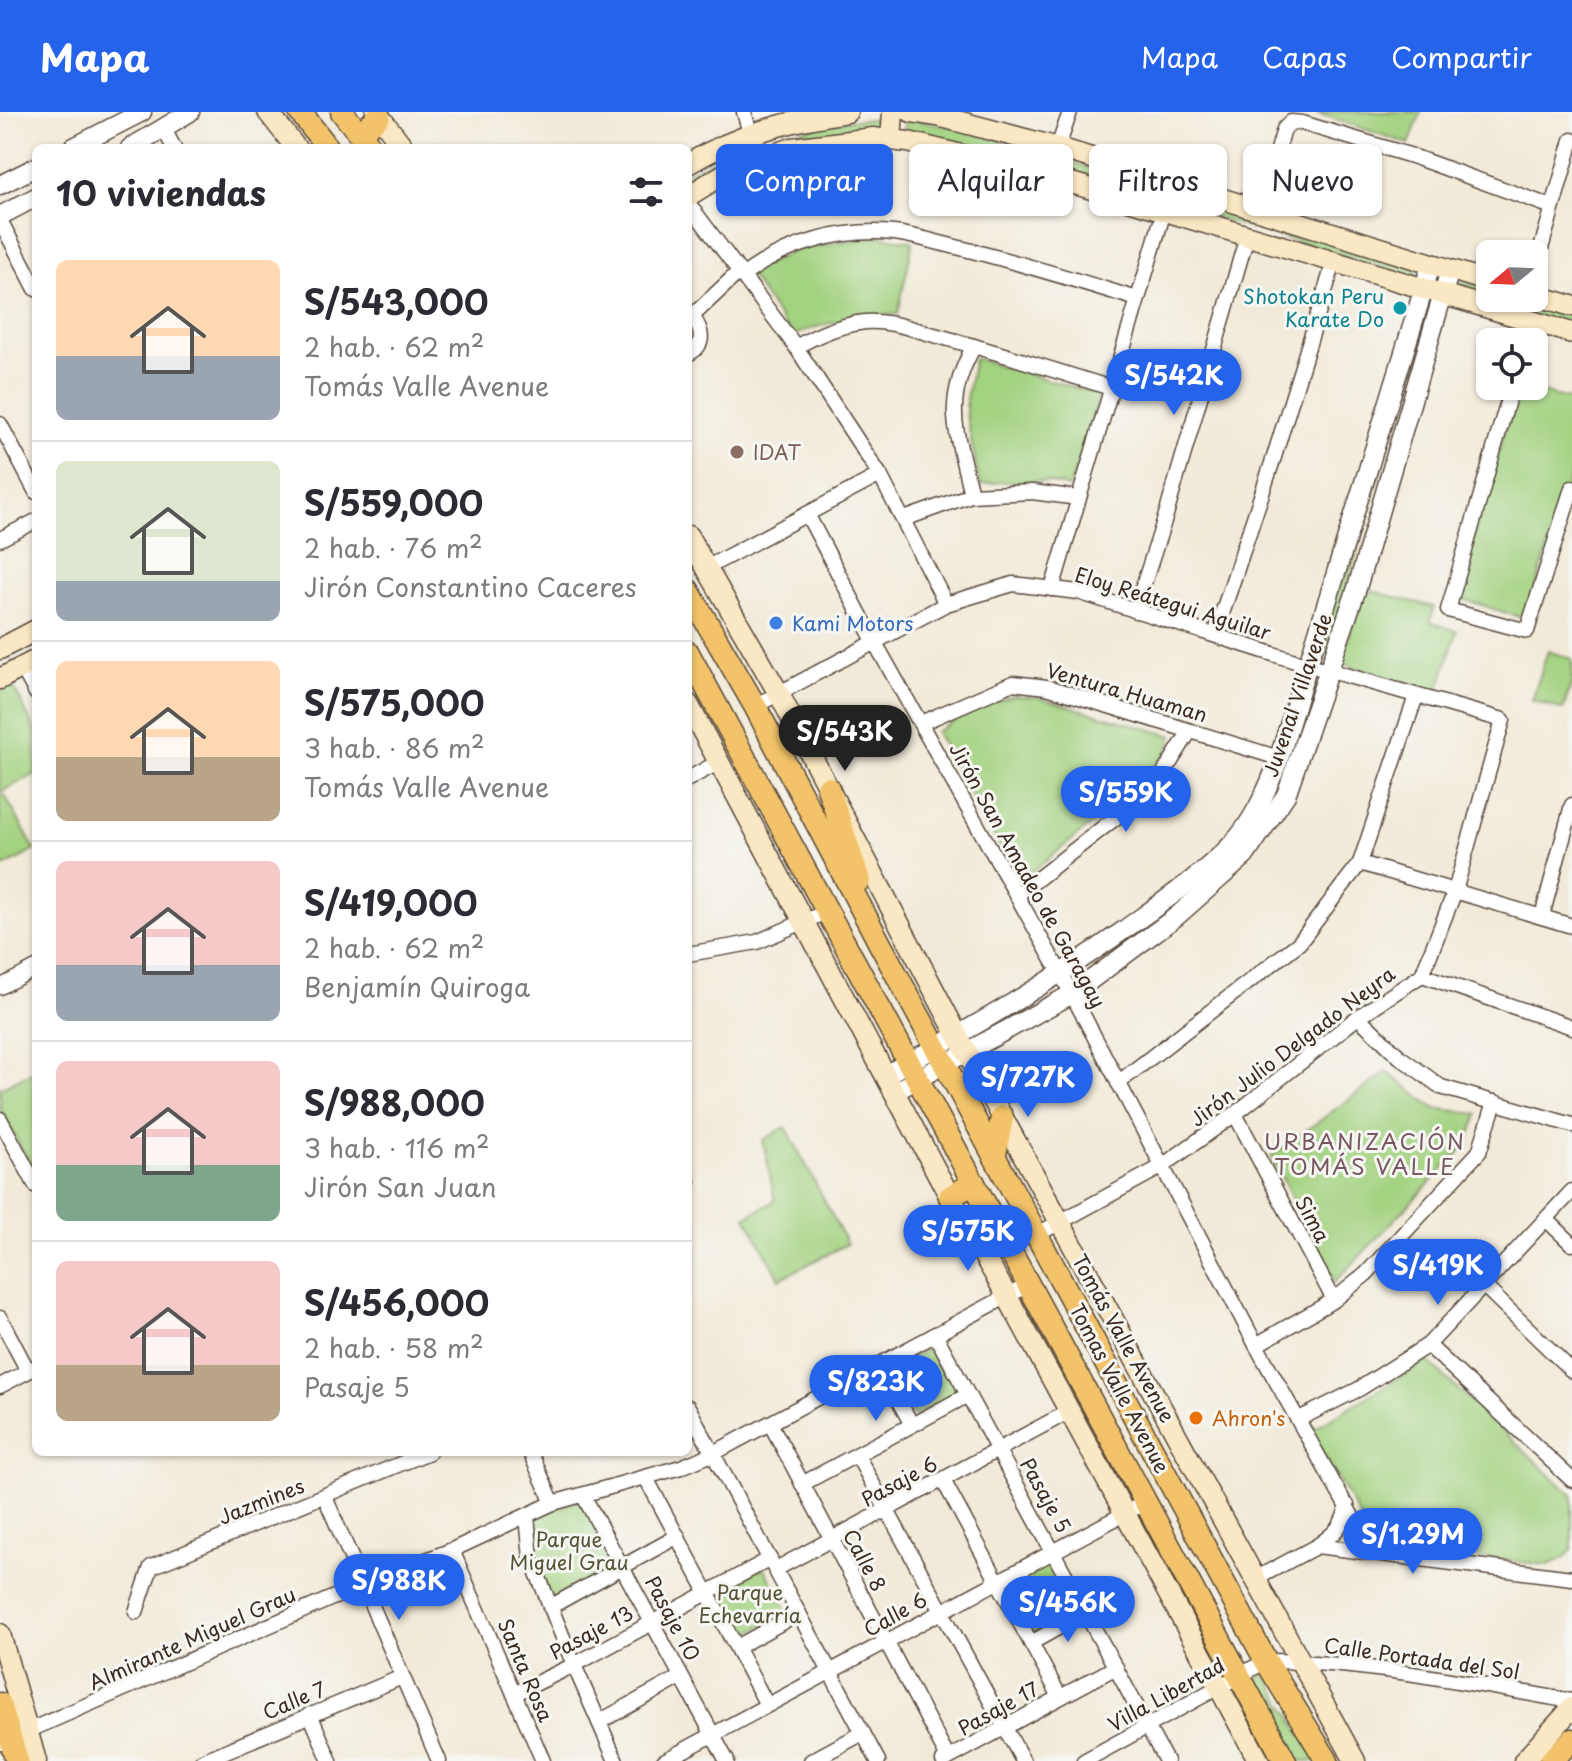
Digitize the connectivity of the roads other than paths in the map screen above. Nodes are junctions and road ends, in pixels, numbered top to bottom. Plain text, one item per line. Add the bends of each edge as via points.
1 (142, 112) edge
2 (190, 112) edge
3 (268, 112) edge
4 (300, 112) edge
5 (342, 112) edge
6 (744, 112) edge
7 (847, 112) edge
8 (893, 112) edge
9 (911, 112) edge
10 (1070, 112) edge
11 (377, 114) edge
12 (164, 129) junction
13 (750, 133) junction
14 (891, 140) junction
15 (1572, 140) edge
16 (365, 141) edge
17 (80, 144) edge
18 (137, 144) edge
19 (172, 144) edge
20 (293, 144) edge
21 (325, 144) edge
22 (401, 144) edge
23 (909, 144) edge
24 (1044, 144) edge
25 (1060, 144) edge
26 (1280, 144) edge
27 (1372, 144) edge
28 (1382, 147) edge
29 (1073, 152) edge
30 (692, 162) edge
31 (32, 169) edge
32 (0, 185) edge
33 (692, 194) edge
34 (32, 199) edge
35 (1243, 207) edge
36 (1552, 207) junction
37 (692, 208) edge
38 (1162, 216) edge
39 (1181, 216) edge
40 (1273, 216) edge
41 (0, 218) edge
42 (1247, 236) junction
43 (1543, 240) edge
44 (1334, 262) junction
45 (1440, 268) junction
46 (742, 273) junction
47 (1476, 278) edge
48 (32, 281) edge
49 (1434, 292) junction
50 (1137, 299) junction
51 (1548, 299) edge
52 (1572, 306) edge
53 (692, 316) edge
54 (692, 320) edge
55 (1530, 322) junction
56 (1528, 328) edge
57 (1572, 333) edge
58 (974, 346) junction
59 (796, 347) junction
60 (692, 352) edge
61 (1111, 388) junction
62 (1508, 400) edge
63 (0, 424) edge
64 (880, 475) junction
65 (32, 484) edge
66 (1572, 488) edge
67 (971, 495) junction
68 (1079, 498) junction
69 (807, 514) junction
70 (904, 519) junction
71 (32, 523) edge
72 (0, 539) edge
73 (692, 542) edge
74 (708, 567) junction
75 (1052, 589) junction
76 (692, 597) edge
77 (946, 604) junction
78 (1135, 611) junction
79 (32, 632) edge
80 (1215, 635) junction
81 (874, 641) junction
82 (0, 649) edge
83 (692, 660) edge
84 (29, 663) edge
85 (1308, 663) junction
86 (1328, 670) junction
87 (0, 679) edge
88 (778, 692) junction
89 (1416, 696) junction
90 (755, 706) junction
91 (692, 711) edge
92 (1503, 720) joint
93 (921, 723) junction
94 (1190, 731) junction
95 (1279, 758) junction
96 (719, 762) junction
97 (692, 777) edge
98 (828, 788) junction
99 (1572, 805) edge
100 (1568, 833) edge
101 (1360, 863) junction
102 (1455, 891) junction
103 (1017, 895) junction
104 (828, 911) junction
105 (1542, 916) junction
106 (806, 922) junction
107 (1572, 926) edge
108 (879, 942) junction
109 (692, 951) edge
110 (32, 970) edge
111 (1061, 974) junction
112 (1422, 975) junction
113 (0, 987) edge
114 (1072, 994) junction
115 (1358, 1017) junction
116 (1572, 1027) edge
117 (962, 1044) junction
118 (941, 1056) junction
119 (914, 1071) junction
120 (1118, 1083) junction
121 (890, 1084) junction
122 (1495, 1102) junction
123 (1235, 1114) junction
124 (1002, 1117) junction
125 (0, 1119) edge
126 (1572, 1125) edge
127 (995, 1155) junction
128 (1161, 1167) junction
129 (32, 1179) edge
130 (974, 1183) junction
131 (1572, 1191) edge
132 (950, 1197) junction
133 (1546, 1219) junction
134 (1060, 1223) junction
135 (1038, 1234) junction
136 (1572, 1244) edge
137 (1028, 1285) junction
138 (1484, 1286) junction
139 (1007, 1296) junction
140 (1334, 1300) junction
141 (0, 1318) edge
142 (935, 1334) junction
143 (1256, 1345) junction
144 (1428, 1345) junction
145 (879, 1365) junction
146 (32, 1369) edge
147 (1572, 1371) edge
148 (0, 1386) edge
149 (968, 1395) junction
150 (1070, 1411) junction
151 (692, 1415) edge
152 (1299, 1419) junction
153 (770, 1423) junction
154 (912, 1425) junction
155 (998, 1450) junction
156 (712, 1454) junction
157 (857, 1455) junction
158 (419, 1456) edge
159 (532, 1456) edge
160 (646, 1478) junction
161 (943, 1480) junction
162 (1572, 1480) edge
163 (802, 1484) junction
164 (583, 1495) junction
165 (325, 1497) junction
166 (1146, 1502) junction
167 (553, 1503) junction
168 (1347, 1505) junction
169 (887, 1510) junction
170 (1124, 1513) junction
171 (527, 1516) junction
172 (678, 1536) junction
173 (831, 1540) junction
174 (1317, 1546) junction
175 (452, 1550) junction
176 (1054, 1552) junction
177 (1372, 1552) junction
178 (1572, 1562) edge
179 (773, 1564) junction
180 (623, 1566) junction
181 (1565, 1577) edge
182 (1255, 1579) junction
183 (998, 1582) junction
184 (362, 1585) junction
185 (706, 1592) junction
186 (550, 1607) junction
187 (942, 1611) junction
188 (136, 1612) dead end
189 (1086, 1612) junction
190 (799, 1613) junction
191 (652, 1623) junction
192 (0, 1634) edge
193 (886, 1642) junction
194 (1031, 1643) junction
195 (737, 1647) junction
196 (1266, 1661) junction
197 (1300, 1662) junction
198 (574, 1665) junction
199 (1116, 1667) junction
200 (831, 1673) junction
201 (402, 1677) junction
202 (681, 1677) junction
203 (1229, 1682) junction
204 (514, 1694) junction
205 (1060, 1697) junction
206 (1572, 1701) edge
207 (0, 1704) edge
208 (767, 1705) junction
209 (1572, 1708) edge
210 (310, 1714) junction
211 (599, 1722) junction
212 (1004, 1727) junction
213 (1147, 1727) junction
214 (863, 1733) junction
215 (713, 1734) junction
216 (12, 1738) edge
217 (1572, 1740) edge
218 (224, 1757) edge
219 (945, 1759) edge
220 (1090, 1760) edge
221 (17, 1761) edge
222 (36, 1761) edge
223 (202, 1761) edge
224 (330, 1761) edge
225 (439, 1761) edge
226 (543, 1761) edge
227 (616, 1761) edge
228 (664, 1761) edge
229 (727, 1761) edge
230 (811, 1761) edge
231 (878, 1761) edge
232 (1023, 1761) edge
233 (1166, 1761) edge
234 (1259, 1761) edge
235 (1285, 1761) edge
236 (1327, 1761) edge
237 (1355, 1761) edge
238 (1524, 1761) edge
239 (1551, 1761) edge

1 - 17 street
2 - 12 street
3 - 20 main road
4 - 21 main road
5 - 16 main road
6 - 13 street
7 - 13 main road
8 - 14 main road
9 - 24 main road
10 - 25 street
11 - 16 main road
11 - 22 main road
12 - 18 street
12 - 19 street
13 - 30 main road
14 - 23 main road
14 - 33 main road via 792,148 729,171
15 - 36 street
26 - 27 street via 1291,122
28 - 36 street
29 - 35 main road
31 - 32 street
34 - 41 street
36 - 43 street
37 - 46 street
38 - 50 street
39 - 42 main road
40 - 45 main road
41 - 48 street
42 - 44 main road
42 - 78 street
44 - 49 main road
44 - 80 street
45 - 47 main road
45 - 49 street, Juvenal Villaverde
46 - 50 street via 795,246 855,234 897,233
46 - 53 street
46 - 59 street
49 - 55 main road
49 - 85 street, Juvenal Villaverde
49 - 86 street, Juvenal Villaverde via 1357,588
50 - 61 street
51 - 52 main road
54 - 60 street via 699,325 702,341
55 - 56 street
55 - 57 main road
58 - 59 street via 867,322 832,329
58 - 61 street
58 - 67 street via 953,396
59 - 64 street
61 - 68 street
62 - 66 street via 1448,610 1529,630
63 - 65 street
64 - 69 street
64 - 70 street
67 - 68 street via 1032,492
67 - 70 street
68 - 75 street
69 - 74 street
69 - 81 street, Jirón San Amadeo de Garagay
70 - 77 street
71 - 72 street
73 - 74 main road, Tomás Valle Avenue
74 - 88 main road, Tomás Valle Avenue
75 - 77 street, Eloy Reátegui Aguilar via 1013,584
75 - 78 street, Eloy Reátegui Aguilar
76 - 90 main road, Tomas Valle Avenue
77 - 81 street, Eloy Reátegui Aguilar
78 - 80 street, Eloy Reátegui Aguilar
79 - 82 main road
80 - 85 street, Eloy Reátegui Aguilar
81 - 88 street, Eloy Reátegui Aguilar
81 - 93 street, Jirón San Amadeo de Garagay
83 - 104 main road
84 - 87 main road
85 - 86 street, Eloy Reátegui Aguilar
85 - 95 street, Juvenal Villaverde
86 - 89 street, Eloy Reátegui Aguilar
86 - 114 street, Juvenal Villaverde via 1286,795 1245,856 1177,916
88 - 90 street, Eloy Reátegui Aguilar
88 - 98 main road, Tomás Valle Avenue
89 - 92 street, Eloy Reátegui Aguilar
89 - 101 street
90 - 108 main road, Tomas Valle Avenue
91 - 96 main road
92 - 102 street, Jirón Julio Delgado Neyra
93 - 94 street, Ventura Huaman via 1013,683 1047,687
93 - 103 street, Jirón San Amadeo de Garagay
94 - 95 street, Ventura Huaman
94 - 103 street via 1163,774 1137,801
95 - 111 street, Juvenal Villaverde via 1270,785 1234,841 1166,900
96 - 97 street
96 - 106 main road
98 - 108 main road
98 - 117 main road, Tomás Valle Avenue
99 - 100 street
100 - 105 street
101 - 102 street
101 - 120 street via 1299,943
102 - 105 street
102 - 112 street, Jirón Julio Delgado Neyra
103 - 111 street, Jirón San Amadeo de Garagay
104 - 106 street
104 - 119 main road
105 - 107 street
106 - 109 street via 757,942
106 - 121 main road
108 - 118 main road, Tomas Valle Avenue
110 - 113 street
111 - 114 street, Jirón San Amadeo de Garagay
111 - 117 street, Juvenal Villaverde
112 - 115 street, Jirón Julio Delgado Neyra
112 - 116 street
114 - 117 street, Juvenal Villaverde
114 - 120 street, Jirón San Amadeo de Garagay
115 - 122 street via 1441,1087
115 - 123 street, Jirón Julio Delgado Neyra
117 - 118 street, Juvenal Villaverde
117 - 124 main road, Tomás Valle Avenue
118 - 119 street, Juvenal Villaverde
118 - 127 main road, Tomas Valle Avenue
119 - 121 street, Juvenal Villaverde
119 - 130 main road
120 - 128 street, Jirón San Amadeo de Garagay
121 - 132 main road
122 - 126 street
122 - 140 street via 1479,1152 1366,1274
123 - 128 street, Jirón Julio Delgado Neyra
123 - 140 street, Sima
124 - 127 main road
124 - 134 main road, Tomás Valle Avenue
125 - 129 street
127 - 135 main road, Tomas Valle Avenue
128 - 134 street, Jirón Julio Delgado Neyra
128 - 143 street, Jirón San Amadeo de Garagay
130 - 132 main road
130 - 137 main road
131 - 133 street
132 - 139 main road
133 - 136 street
133 - 138 street
134 - 135 street, Jirón Julio Delgado Neyra
134 - 182 main road, Tomás Valle Avenue
135 - 196 main road, Tomas Valle Avenue
137 - 139 street, Almirante Miguel Grau
137 - 166 main road
138 - 144 street
138 - 147 street
139 - 142 street, Almirante Miguel Grau
139 - 150 main road
140 - 143 street
141 - 146 street
142 - 145 street, Almirante Miguel Grau
142 - 149 street, Pasaje 5
143 - 152 street, Jirón San Amadeo de Garagay
144 - 152 street
144 - 162 street
145 - 153 street, Almirante Miguel Grau
145 - 154 street
146 - 148 street
149 - 154 street
149 - 155 street, Pasaje 5
150 - 155 street, Pasaje 6
150 - 170 main road
151 - 156 street
152 - 168 street, Jirón San Amadeo de Garagay
153 - 156 street, Almirante Miguel Grau
153 - 163 street, Calle 8
154 - 157 street
155 - 161 street, Pasaje 6
155 - 176 street, Pasaje 5
156 - 160 street, Almirante Miguel Grau
156 - 179 street
157 - 163 street
157 - 169 street
158 - 165 street, Jazmines
159 - 167 street
160 - 164 street, Almirante Miguel Grau
160 - 172 street
161 - 169 street, Pasaje 6
161 - 183 street
163 - 173 street, Calle 8
164 - 167 street, Almirante Miguel Grau
164 - 180 street, Pasaje 10
165 - 184 street
165 - 188 street, Jazmines via 151,1567
166 - 170 street, Calle 6
166 - 203 main road
167 - 171 street, Almirante Miguel Grau
168 - 174 street via 1336,1532
168 - 177 street, Jirón San Amadeo de Garagay
169 - 173 street, Pasaje 6
169 - 187 street
170 - 176 street, Calle 6
170 - 203 main road
171 - 175 street, Almirante Miguel Grau
171 - 186 street via 531,1558
172 - 180 street
172 - 185 street
173 - 179 street, Pasaje 6
173 - 193 street, Calle 8
174 - 177 street
174 - 182 street
175 - 184 street, Almirante Miguel Grau
175 - 204 street, Santa Rosa
176 - 183 street, Calle 6
176 - 189 street, Pasaje 5
177 - 181 street
178 - 181 street
179 - 185 street, Pasaje 13
179 - 190 street
180 - 186 street
180 - 191 street, Pasaje 10
182 - 197 main road, Tomás Valle Avenue
183 - 187 street, Calle 6
183 - 194 street
184 - 201 street
184 - 216 street, Almirante Miguel Grau
185 - 191 street, Pasaje 13
185 - 195 street
186 - 198 street
187 - 193 street, Calle 6
187 - 212 street
189 - 194 street
189 - 199 street, Pasaje 5
190 - 195 street
190 - 200 street
191 - 198 street, Pasaje 13
191 - 202 street, Pasaje 10
192 - 216 main road
193 - 200 street, Calle 6
193 - 219 street, Calle 8
194 - 205 street
195 - 208 street
196 - 197 street, Calle Portada del Sol
196 - 203 street, Villa Libertad
196 - 236 main road, Tomas Valle Avenue
197 - 206 street, Calle Portada del Sol
197 - 237 main road, Tomás Valle Avenue
198 - 204 street, Pasaje 13
198 - 211 street
199 - 205 street, Pasaje 17
199 - 213 street, Pasaje 5
200 - 208 street, Calle 6
200 - 214 street
201 - 210 street, Calle 7
201 - 225 street
202 - 211 street
202 - 215 street, Pasaje 10
203 - 213 street, Villa Libertad
203 - 234 main road
203 - 235 main road
204 - 226 street, Santa Rosa
205 - 212 street, Pasaje 17
207 - 216 main road
208 - 215 street, Calle 6
209 - 238 main road
210 - 218 street, Calle 7
210 - 224 street
211 - 227 street
212 - 219 street, Pasaje 17
212 - 232 street
213 - 220 street, Villa Libertad
213 - 233 street, Pasaje 5
214 - 230 street
214 - 231 street
215 - 228 street, Calle 6
215 - 229 street, Pasaje 10
216 - 221 main road
216 - 222 main road
217 - 239 main road
218 - 223 street, Calle 7

